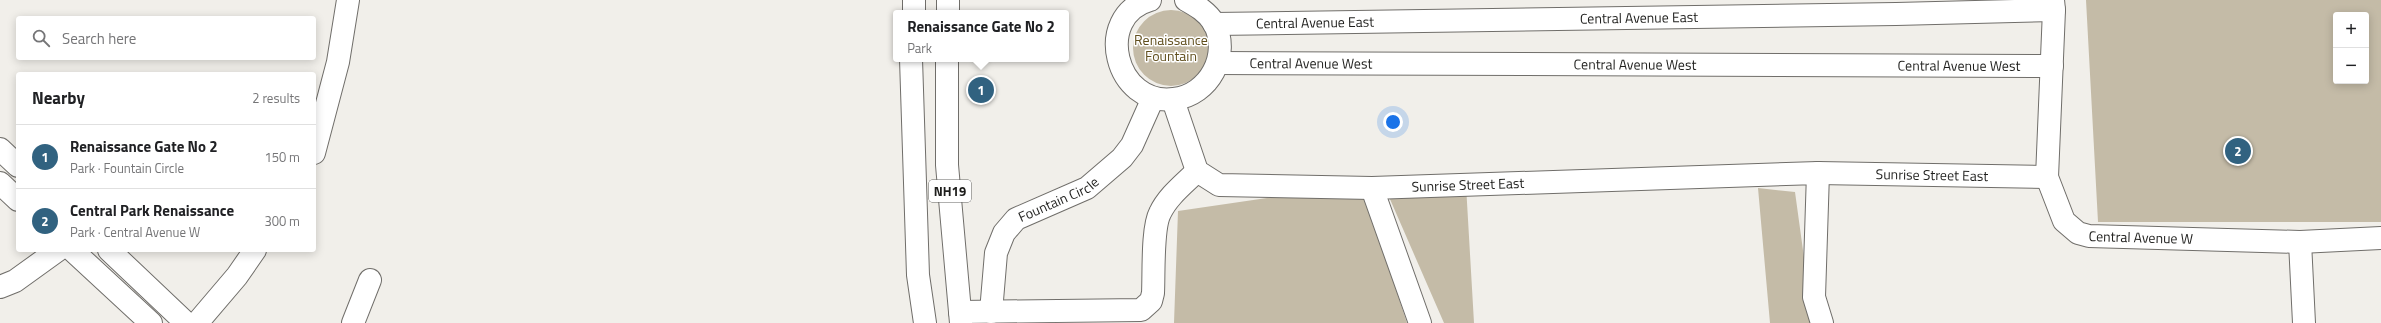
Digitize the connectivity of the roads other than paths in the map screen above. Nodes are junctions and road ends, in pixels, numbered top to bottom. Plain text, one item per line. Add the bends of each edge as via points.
1 (348, 0) edge
2 (1150, 0) edge
3 (1186, 0) edge
4 (2054, 5) edge
5 (1930, 6) edge
6 (1214, 24) junction
7 (911, 62) edge
8 (947, 62) edge
9 (1218, 63) junction
10 (2052, 66) junction
11 (1163, 99) junction
12 (316, 145) edge
13 (0, 149) edge
14 (16, 164) edge
15 (1197, 171) junction
16 (1818, 173) junction
17 (2047, 177) junction
18 (0, 183) edge
19 (1372, 188) junction
20 (16, 198) edge
21 (2381, 238) edge
22 (2300, 242) junction
23 (55, 252) edge
24 (74, 252) edge
25 (110, 252) edge
26 (254, 252) edge
27 (370, 280) dead end
28 (0, 287) edge
29 (991, 312) junction
30 (960, 318) edge
31 (151, 323) edge
32 (186, 323) edge
33 (197, 323) edge
34 (352, 323) edge
35 (925, 323) edge
36 (1420, 323) edge
37 (1822, 323) edge
38 (2304, 323) edge

1 - 12 main road via 338,62
2 - 11 main road via 1143,2 1128,15 1118,33 1116,53 1122,72 1135,88
3 - 6 main road via 1201,8
4 - 5 main road, Central Avenue East
4 - 10 main road, Central Avenue W
5 - 6 main road, Central Avenue East
6 - 9 main road via 1220,43
7 - 35 main road, NH19 via 916,235
8 - 30 main road, NH19 via 948,165
9 - 10 main road, Central Avenue West
9 - 11 main road via 1208,81 1192,94
10 - 17 main road, Central Avenue W
11 - 15 main road
11 - 29 main road, Fountain Circle via 1122,158 1086,188 1016,219 1004,233 996,253
13 - 14 main road
15 - 19 main road, Sunrise Street East via 1219,184
15 - 29 main road via 1167,200 1159,214 1155,238 1153,293 1144,308
16 - 17 main road, Sunrise Street East
16 - 19 main road, Sunrise Street East
16 - 37 main road via 1814,297
17 - 22 main road, Central Avenue W via 2064,220 2078,233 2089,236
18 - 20 main road
19 - 36 main road
21 - 22 main road, Central Avenue W
22 - 38 main road
23 - 28 main road via 15,281
24 - 31 main road
25 - 32 main road
26 - 33 main road
27 - 34 main road
29 - 30 main road

